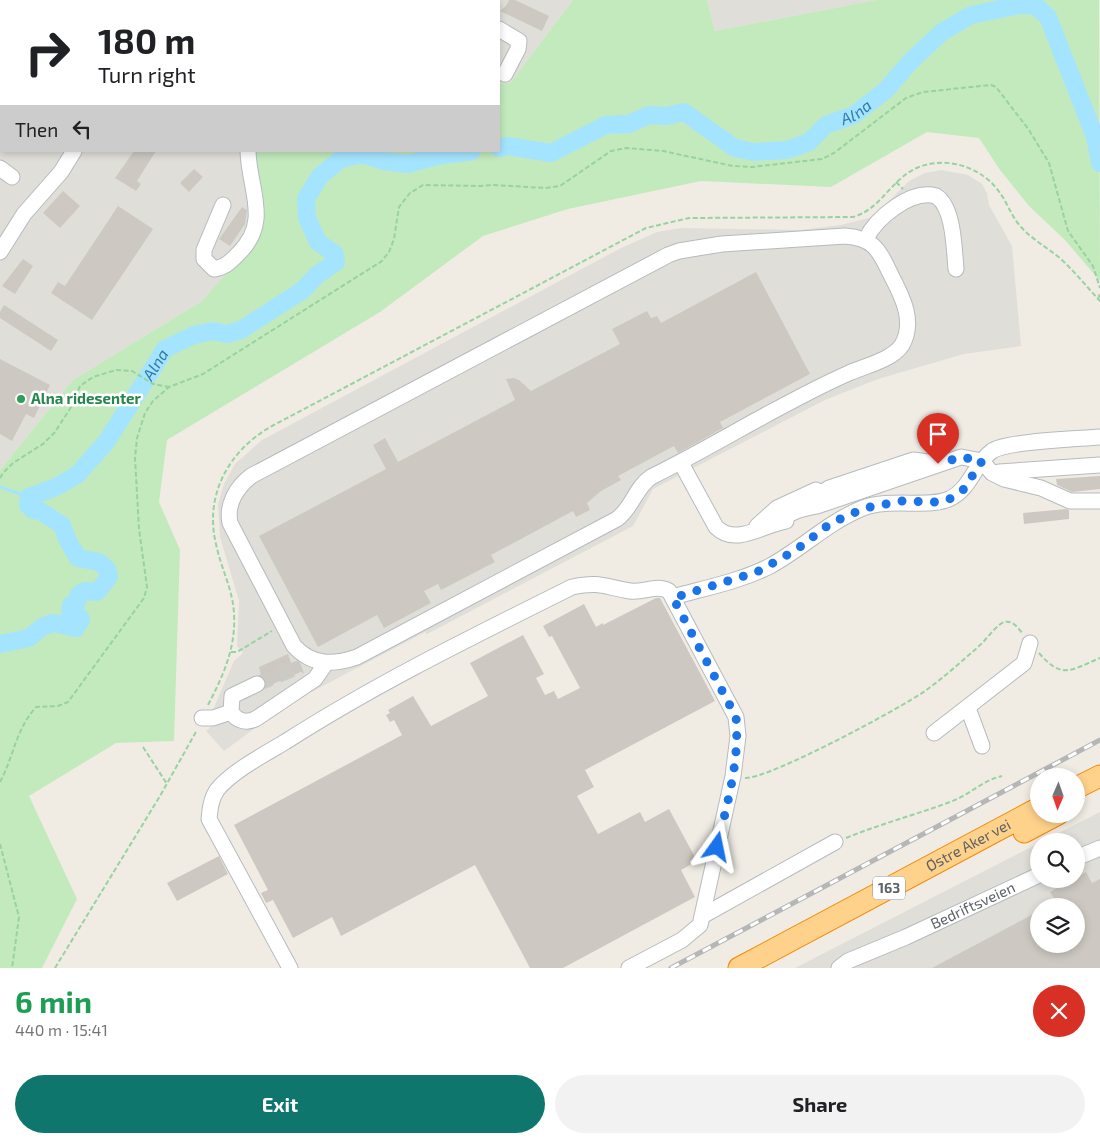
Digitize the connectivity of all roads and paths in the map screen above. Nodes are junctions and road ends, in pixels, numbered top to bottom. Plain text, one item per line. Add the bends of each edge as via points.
1 (500, 30) edge
2 (505, 74) dead end
3 (73, 152) edge
4 (248, 152) edge
5 (896, 182) junction
6 (902, 187) dead end
7 (224, 205) dead end
8 (866, 239) junction
9 (0, 252) edge
10 (956, 269) dead end
11 (1100, 288) edge
12 (1100, 294) edge
13 (1099, 300) edge
14 (169, 387) junction
15 (1100, 437) edge
16 (982, 461) junction
17 (938, 464) junction
18 (682, 465) junction
19 (1100, 465) edge
20 (992, 473) junction
21 (0, 478) edge
22 (830, 488) junction
23 (1100, 501) edge
24 (817, 506) junction
25 (801, 509) junction
26 (776, 522) junction
27 (753, 532) junction
28 (673, 598) junction
29 (284, 625) junction
30 (1030, 643) junction
31 (231, 652) junction
32 (1100, 658) edge
33 (313, 663) junction
34 (257, 684) tunnel mouth
35 (968, 708) junction
36 (231, 712) junction
37 (202, 718) junction
38 (934, 733) dead end
39 (982, 746) dead end
40 (143, 747) dead end
41 (733, 776) junction
42 (1002, 776) dead end
43 (1100, 776) edge
44 (0, 782) edge
45 (168, 784) junction
46 (1085, 784) edge
47 (1100, 791) edge
48 (1085, 799) edge
49 (1030, 813) edge
50 (1041, 823) edge
51 (834, 842) joint
52 (0, 844) edge
53 (1100, 848) edge
54 (1085, 854) edge
55 (1030, 879) edge
56 (704, 915) junction
57 (12, 968) edge
58 (55, 968) edge
59 (290, 968) edge
60 (630, 968) edge
61 (739, 968) edge
62 (768, 968) edge
63 (839, 968) edge

1 - 2 street via 519,40 518,49
3 - 9 street via 61,172 24,214
4 - 7 street via 258,219 256,230 246,246 225,267 214,269 204,259 204,250
5 - 6 path
5 - 13 path via 912,170 932,164 956,164 976,171 994,186 1022,228 1061,259
5 - 31 path via 873,208 853,217 689,218 646,228 256,436 228,466 218,486 213,510 216,545 234,605
8 - 10 street via 874,225 904,203 918,196 936,196 946,206
8 - 18 street via 878,250 906,307 907,333 899,349 837,379
8 - 29 street via 845,236 722,244 673,253 251,476 235,492 230,523
11 - 14 path via 1093,266 1068,230 1049,162 996,87 985,84 923,92 906,98 822,159 733,166 663,151 626,148 611,151 560,186 423,185 410,193 399,207 394,239 382,261 204,374
12 - 13 path
14 - 21 path via 153,384 132,371 104,372 80,386 55,432 43,444 13,463
14 - 44 path via 153,401 137,438 139,529 147,587 144,598 68,702 36,707 26,718
15 - 16 street via 997,449
16 - 17 street via 961,457
16 - 20 street
16 - 28 street via 963,490 948,500 902,501 865,508 831,523 796,550 757,572
17 - 22 street via 913,460
17 - 24 street
18 - 27 street via 716,527 730,535
18 - 33 street via 643,483 629,508 607,526 357,657
19 - 20 street
20 - 23 street via 1070,501
22 - 25 street
22 - 27 street via 815,490 776,508
24 - 25 street
24 - 26 street
25 - 26 street
26 - 27 street
28 - 41 street via 736,717 738,736
28 - 59 street via 662,587 631,591 609,584 590,583 572,587 348,702 217,790 210,805 209,819
29 - 31 path via 237,652
29 - 33 street via 294,646
30 - 32 path via 1051,668 1060,671 1072,670
30 - 35 street via 1024,663
30 - 41 path via 1014,623 1002,624 924,691 764,775
31 - 37 path
33 - 36 street via 315,679 257,718 240,720
34 - 36 street via 232,696
35 - 38 street
35 - 39 street
36 - 37 street
37 - 45 path
40 - 45 path
41 - 56 street
42 - 51 path via 952,802 885,822
43 - 46 highway
45 - 58 path
47 - 48 highway
49 - 61 highway, Østre Aker vei / 163
50 - 62 highway, Østre Aker vei / 163
51 - 56 street
52 - 57 path via 19,918
53 - 54 street
55 - 63 street, Bedriftsveien via 848,961
56 - 60 street via 700,925 682,940

